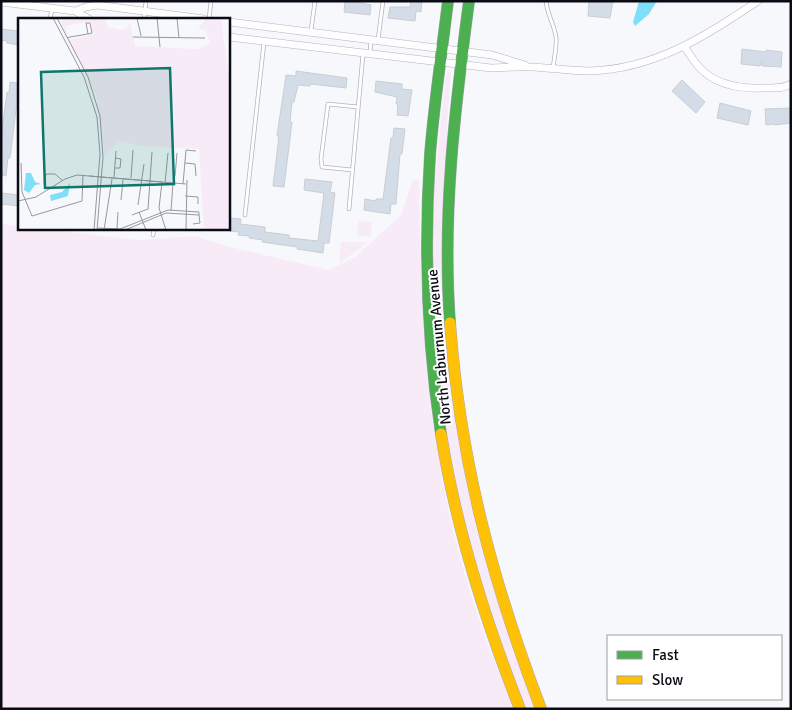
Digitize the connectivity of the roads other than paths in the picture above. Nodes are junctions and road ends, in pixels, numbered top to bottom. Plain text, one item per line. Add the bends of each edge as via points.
1 (76, 1) edge
2 (146, 1) edge
3 (211, 1) edge
4 (315, 1) edge
5 (383, 1) edge
6 (448, 1) edge
7 (469, 1) edge
8 (546, 1) edge
9 (758, 1) edge
10 (5, 2) edge
11 (52, 8) junction
12 (75, 11) junction
13 (144, 15) edge
14 (50, 18) edge
15 (87, 18) edge
16 (189, 18) edge
17 (209, 18) edge
18 (230, 22) edge
19 (311, 32) junction
20 (230, 37) edge
21 (375, 40) junction
22 (264, 41) junction
23 (684, 46) junction
24 (443, 48) junction
25 (462, 51) junction
26 (366, 54) junction
27 (441, 62) junction
28 (461, 65) junction
29 (533, 67) junction
30 (553, 69) junction
31 (791, 84) edge
32 (358, 107) junction
33 (352, 170) junction
34 (349, 209) dead end
35 (245, 215) dead end
36 (154, 230) edge
37 (153, 235) dead end
38 (520, 709) edge
39 (541, 709) edge

1 - 12 street
2 - 13 lane
3 - 17 lane
4 - 19 lane
5 - 21 lane
6 - 24 main road, North Laburnum Avenue
7 - 25 main road, North Laburnum Avenue
8 - 30 lane via 556,39
9 - 23 street
10 - 11 street
11 - 12 street
11 - 14 lane
12 - 13 street via 97,5
12 - 15 street
13 - 16 street
18 - 19 street
19 - 21 street
20 - 22 street
21 - 24 street
21 - 26 lane
22 - 26 street
22 - 35 lane
23 - 30 street via 657,59 625,67 589,71
23 - 31 street via 701,69 725,83 749,88
24 - 25 street
24 - 27 main road, North Laburnum Avenue
25 - 28 main road, North Laburnum Avenue
25 - 29 street via 492,55
26 - 27 street
26 - 32 lane
27 - 28 street
27 - 38 main road, North Laburnum Avenue via 429,176 427,250 435,392 464,547 489,628
28 - 29 street
28 - 39 main road, North Laburnum Avenue via 447,233 454,380 467,467 483,539
29 - 30 street
32 - 33 lane
32 - 33 lane via 328,104 321,159 322,167
33 - 34 lane
36 - 37 lane

